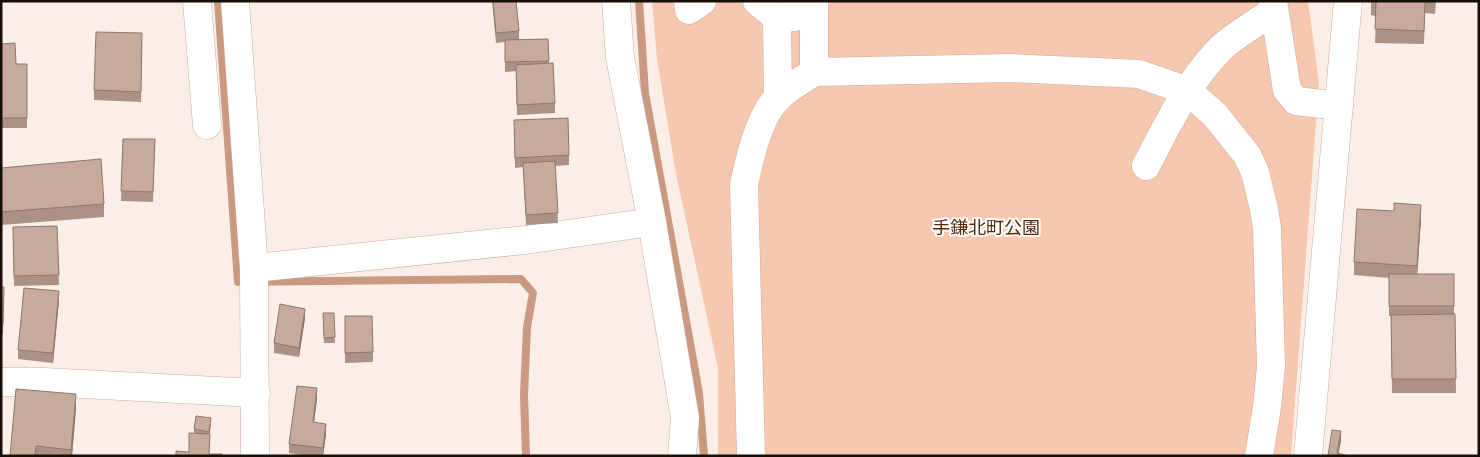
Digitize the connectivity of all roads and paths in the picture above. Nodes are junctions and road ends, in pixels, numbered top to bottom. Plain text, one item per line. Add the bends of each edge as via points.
1 (197, 1) edge
2 (235, 1) edge
3 (616, 1) edge
4 (688, 1) edge
5 (702, 1) edge
6 (1348, 1) edge
7 (789, 5) edge
8 (1274, 6) edge
9 (814, 72) junction
10 (1188, 91) junction
11 (778, 98) junction
12 (1339, 106) junction
13 (207, 125) dead end
14 (1146, 166) dead end
15 (652, 222) junction
16 (254, 268) junction
17 (1, 382) edge
18 (256, 393) junction
19 (255, 456) edge
20 (682, 456) edge
21 (752, 456) edge
22 (1259, 456) edge
23 (1308, 456) edge

1 - 13 street
2 - 16 street
3 - 15 street via 620,57
4 - 5 street via 689,10
6 - 12 street
7 - 9 street
7 - 11 street
8 - 10 street via 1221,47
8 - 12 street via 1288,90 1296,101
9 - 10 street via 1011,68 1139,74
9 - 11 street
10 - 14 street
10 - 22 street via 1215,115 1247,155 1255,172 1264,209 1271,366
11 - 21 street via 761,126 744,184
12 - 23 street
15 - 16 street via 525,240
15 - 20 street via 684,418
16 - 18 street
17 - 18 street
18 - 19 street

